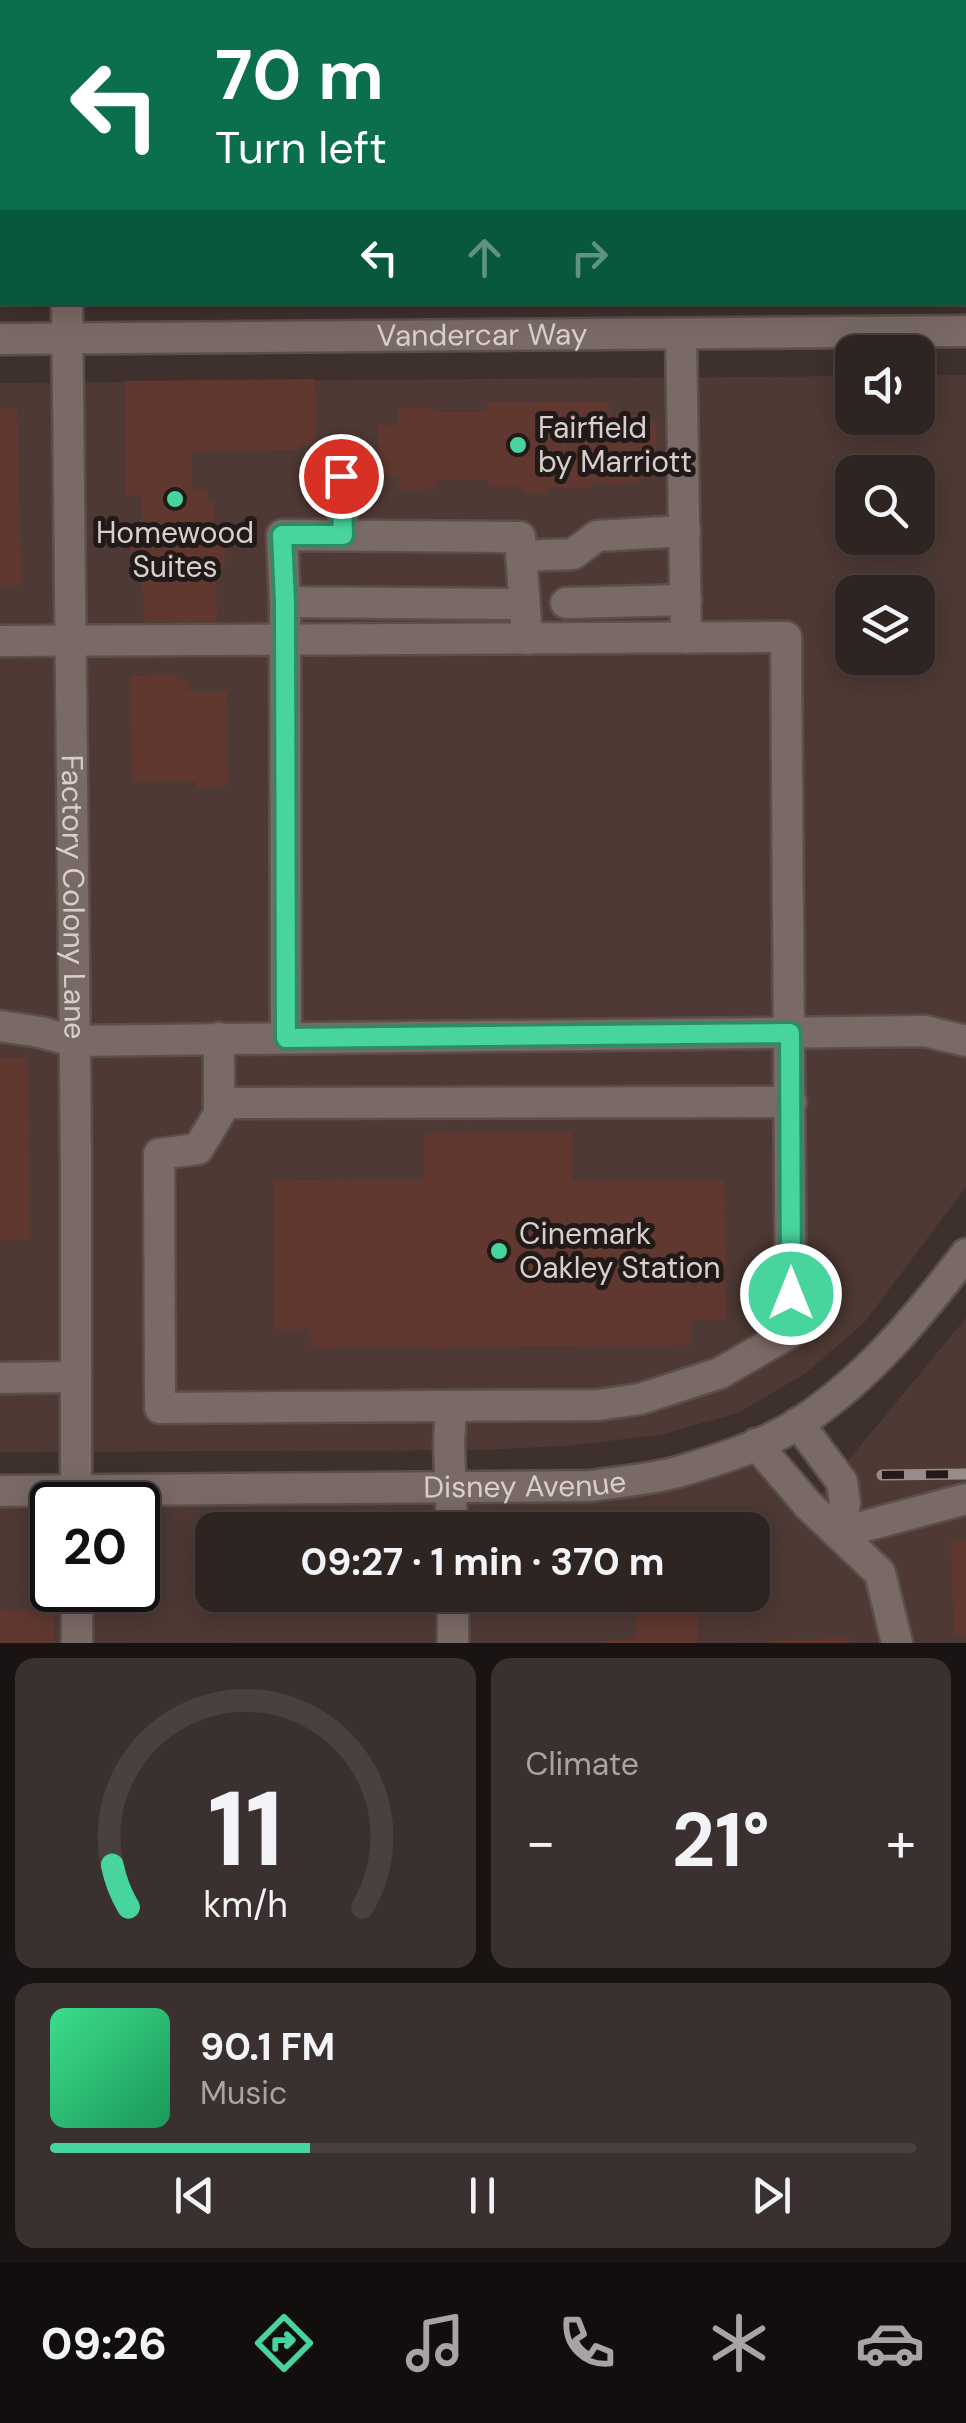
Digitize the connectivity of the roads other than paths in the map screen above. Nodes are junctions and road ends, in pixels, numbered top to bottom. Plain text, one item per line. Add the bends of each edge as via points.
1 (67, 305) edge
2 (966, 332) edge
3 (682, 334) junction
4 (67, 338) junction
5 (0, 339) edge
6 (341, 476) dead end
7 (684, 531) junction
8 (343, 535) junction
9 (521, 556) junction
10 (686, 600) junction
11 (285, 602) junction
12 (566, 603) dead end
13 (524, 604) junction
14 (686, 638) junction
15 (526, 639) junction
16 (285, 640) junction
17 (0, 642) edge
18 (70, 642) junction
19 (0, 1026) edge
20 (790, 1033) junction
21 (219, 1038) junction
22 (286, 1038) junction
23 (73, 1041) junction
24 (966, 1042) edge
25 (790, 1102) junction
26 (219, 1103) junction
27 (966, 1254) edge
28 (76, 1377) junction
29 (0, 1378) edge
30 (451, 1406) junction
31 (798, 1423) junction
32 (756, 1444) junction
33 (76, 1482) edge
34 (452, 1486) junction
35 (0, 1491) edge
36 (30, 1494) edge
37 (160, 1495) edge
38 (966, 1498) edge
39 (452, 1512) edge
40 (829, 1524) junction
41 (76, 1612) edge
42 (453, 1612) edge
43 (77, 1643) edge
44 (453, 1643) edge
45 (897, 1643) edge

1 - 4 street, Factory Colony Lane
2 - 3 street, Vandercar Way
3 - 4 street, Vandercar Way
3 - 7 street
4 - 5 street, Vandercar Way
4 - 18 street, Factory Colony Lane
6 - 8 street
7 - 9 street via 597,536 574,554
7 - 10 street
8 - 9 street via 520,537
8 - 11 street via 282,535
9 - 13 street
10 - 12 street
10 - 14 street
11 - 13 street
11 - 16 street
13 - 15 street
14 - 15 street
14 - 20 street via 786,637
15 - 16 street
16 - 18 street
16 - 22 street
17 - 18 street
18 - 23 street, Factory Colony Lane
19 - 23 street
20 - 22 street
20 - 24 street via 925,1031
20 - 25 street
21 - 22 street
21 - 23 street
21 - 26 street
23 - 28 street, Factory Colony Lane
25 - 26 street
25 - 30 street via 791,1332 720,1373 640,1399
26 - 30 street via 198,1150 158,1154 160,1408
27 - 31 street, Disney Avenue via 913,1323 854,1382
28 - 29 street
28 - 33 street, Factory Colony Lane
30 - 34 street
31 - 32 street, Disney Avenue
31 - 40 street via 842,1482 845,1503
32 - 34 street, Disney Avenue via 677,1472 590,1486
32 - 40 street
34 - 37 street, Disney Avenue
34 - 39 street
35 - 36 street, Disney Avenue
38 - 40 street
40 - 45 street via 880,1573
41 - 43 street
42 - 44 street

